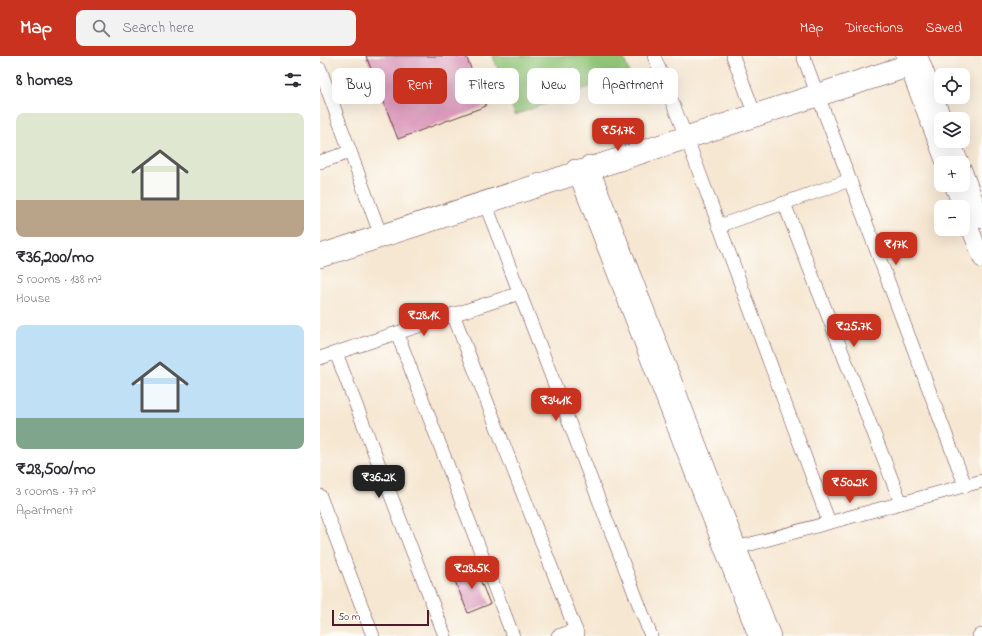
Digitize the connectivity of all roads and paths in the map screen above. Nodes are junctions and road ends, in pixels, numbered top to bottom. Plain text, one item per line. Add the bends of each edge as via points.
1 (654, 56) edge
2 (733, 56) edge
3 (803, 56) edge
4 (913, 61) edge
5 (320, 69) edge
6 (324, 94) edge
7 (818, 95) junction
8 (939, 112) edge
9 (755, 115) junction
10 (686, 138) junction
11 (350, 152) junction
12 (943, 156) edge
13 (320, 162) edge
14 (584, 171) junction
15 (850, 180) junction
16 (970, 188) edge
17 (485, 203) junction
18 (784, 203) junction
19 (982, 220) edge
20 (719, 226) junction
21 (970, 226) edge
22 (381, 237) junction
23 (320, 251) edge
24 (981, 252) edge
25 (320, 261) edge
26 (520, 293) junction
27 (454, 314) junction
28 (397, 333) junction
29 (336, 353) junction
30 (320, 358) edge
31 (982, 481) edge
32 (965, 485) junction
33 (320, 496) edge
34 (900, 503) junction
35 (829, 522) junction
36 (731, 549) junction
37 (577, 633) edge
38 (373, 636) edge
39 (445, 636) edge
40 (513, 636) edge
41 (558, 636) edge
42 (651, 636) edge
43 (757, 636) edge
44 (772, 636) edge

1 - 10 street
2 - 9 street
3 - 7 street
4 - 7 street
4 - 8 street
4 - 12 street
5 - 6 street
6 - 11 street
7 - 9 street
7 - 15 street
9 - 10 street
10 - 14 street
10 - 20 street
11 - 13 street
11 - 22 street
14 - 17 street
14 - 36 street
15 - 18 street
15 - 32 street
16 - 19 street
17 - 22 street
17 - 26 street
18 - 20 street
18 - 34 street
20 - 35 street
21 - 24 street
22 - 23 street
22 - 25 street
26 - 27 street
26 - 42 street
27 - 28 street
27 - 37 street
28 - 29 street
28 - 40 street
29 - 30 street
29 - 39 street
31 - 32 street
32 - 34 street
33 - 38 street
34 - 35 street
35 - 36 street
36 - 43 street
36 - 44 street
37 - 41 street

